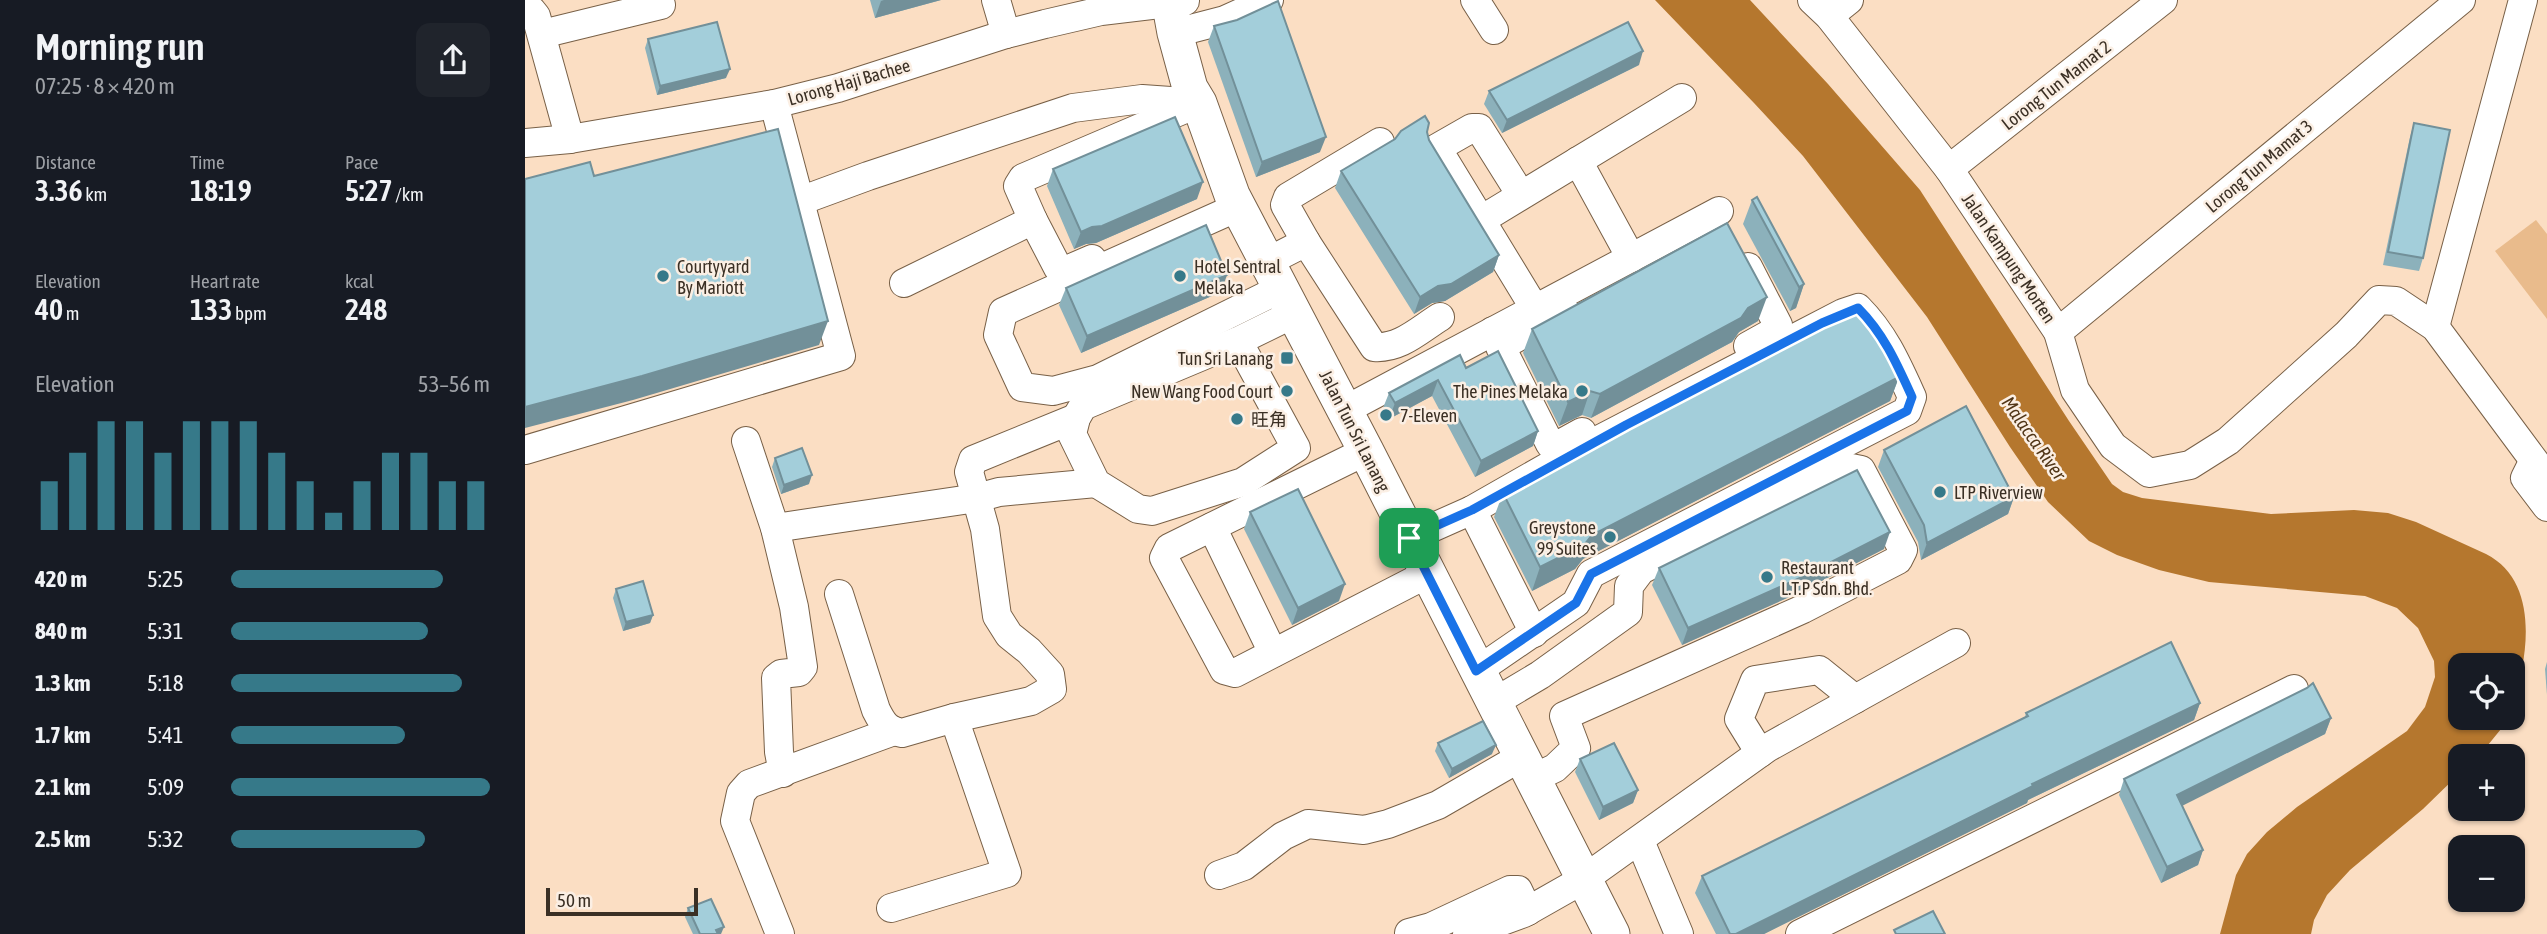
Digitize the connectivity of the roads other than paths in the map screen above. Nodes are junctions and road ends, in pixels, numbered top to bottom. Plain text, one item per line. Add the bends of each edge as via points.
1 (996, 0) edge
2 (1269, 0) edge
3 (1475, 0) edge
4 (2163, 0) edge
5 (2461, 0) edge
6 (2523, 0) edge
7 (661, 5) dead end
8 (1830, 5) edge
9 (525, 9) edge
10 (1179, 11) edge
11 (1494, 30) dead end
12 (541, 34) junction
13 (1006, 34) junction
14 (1682, 98) dead end
15 (1199, 103) junction
16 (774, 104) junction
17 (570, 139) junction
18 (1380, 142) dead end
19 (525, 143) edge
20 (1578, 161) junction
21 (1949, 169) junction
22 (1521, 195) junction
23 (800, 201) junction
24 (1235, 201) junction
25 (1033, 220) junction
26 (1481, 220) junction
27 (1727, 227) junction
28 (1306, 242) junction
29 (1632, 258) junction
30 (904, 283) dead end
31 (1280, 289) junction
32 (1535, 309) junction
33 (1440, 317) dead end
34 (2435, 327) junction
35 (2058, 332) junction
36 (1497, 339) junction
37 (1238, 341) junction
38 (1345, 410) junction
39 (1076, 418) junction
40 (745, 441) dead end
41 (525, 450) edge
42 (1366, 451) junction
43 (2540, 468) edge
44 (1096, 483) junction
45 (977, 498) junction
46 (2547, 507) edge
47 (1472, 510) junction
48 (1212, 527) junction
49 (775, 528) junction
50 (1409, 538) junction
51 (1427, 574) junction
52 (839, 594) dead end
53 (1534, 633) junction
54 (1956, 643) dead end
55 (1273, 653) junction
56 (1476, 671) junction
57 (1540, 675) junction
58 (2294, 689) dead end
59 (1855, 699) junction
60 (1493, 703) junction
61 (1564, 716) junction
62 (954, 718) junction
63 (894, 731) junction
64 (1760, 753) junction
65 (1527, 768) junction
66 (783, 773) junction
67 (1640, 841) junction
68 (1220, 874) dead end
69 (1584, 879) junction
70 (891, 908) dead end
71 (1528, 911) junction
72 (779, 932) edge
73 (1409, 933) edge
74 (1467, 934) edge
75 (1612, 934) edge
76 (1679, 934) edge
77 (1800, 934) edge

1 - 13 street
2 - 10 street, Lorong Haji Bachee via 1225,20
3 - 11 street
4 - 21 street, Lorong Tun Mamat 2
5 - 35 street, Lorong Tun Mamat 3
6 - 34 street
7 - 12 street
8 - 21 street, Jalan Kampung Morten
9 - 12 street via 536,16
10 - 13 street, Lorong Haji Bachee via 1101,11
10 - 15 main road, Jalan Tun Sri Lanang via 1190,89
12 - 17 street
13 - 16 street, Lorong Haji Bachee
14 - 20 street
15 - 23 street via 1142,99 1073,108
15 - 24 main road, Jalan Tun Sri Lanang
15 - 25 street via 1023,178 1018,186
16 - 17 street, Lorong Haji Bachee
16 - 23 street
17 - 19 street, Lorong Haji Bachee
18 - 28 street via 1288,197 1285,205
20 - 22 street
20 - 29 street
21 - 35 street, Jalan Kampung Morten
22 - 26 street
22 - 26 street via 1479,128 1437,148
23 - 41 street via 841,356
24 - 25 street via 1069,269 1058,268
24 - 31 main road, Jalan Tun Sri Lanang
24 - 31 street via 1003,312 998,335 1022,387 1053,391 1098,379
25 - 30 street
26 - 32 street
27 - 29 street
27 - 36 street
27 - 36 street via 1777,321 1775,331 1688,381 1678,382 1562,443 1550,444
28 - 31 street
28 - 33 street via 1374,347 1396,345
29 - 32 street
31 - 37 street
31 - 38 main road, Jalan Tun Sri Lanang
32 - 36 street
34 - 35 street, Jalan Kampung Morten via 2396,301 2379,300 2228,441 2190,465 2148,473 2113,446 2075,390
34 - 43 street, Jalan Kampung Morten
36 - 38 street
37 - 39 street via 1083,406
37 - 44 street via 1297,448 1243,482 1152,512 1138,509
38 - 42 main road, Jalan Tun Sri Lanang
39 - 44 street via 1072,434
39 - 45 street via 973,460 969,472
40 - 49 street
42 - 48 street
42 - 50 main road, Jalan Tun Sri Lanang
43 - 46 street via 2525,478
44 - 45 street
45 - 49 street
45 - 62 street via 997,616 1009,635 1050,674 1052,689 1031,701
47 - 50 street
47 - 53 street
47 - 53 street via 1843,313 1858,308 1894,356 1912,397 1907,411 1591,574 1576,603
48 - 55 street
48 - 55 street via 1169,548 1164,558 1224,670 1235,673
49 - 66 street via 803,667 799,673 776,678
50 - 51 main road, Jalan Tun Sri Lanang
51 - 55 street
51 - 56 main road, Jalan Tun Sri Lanang
52 - 63 street via 876,710
53 - 56 street
54 - 59 street
56 - 60 main road, Jalan Tun Sri Lanang
57 - 60 street
57 - 61 street
57 - 61 street via 1628,612 1629,586 1641,570 1846,467 1861,470 1903,550 1898,560 1803,609
58 - 77 street
59 - 64 street
59 - 64 street via 1819,670 1755,680 1739,719
60 - 65 main road, Jalan Tun Sri Lanang
61 - 65 street via 1576,748 1555,768
62 - 63 street via 902,733
62 - 70 street via 1007,873
63 - 66 street
64 - 67 street
65 - 68 street via 1388,824 1364,830 1308,824 1283,836 1244,866
65 - 69 main road, Jalan Tun Sri Lanang
66 - 72 street via 750,784 741,793 735,821
67 - 69 street
67 - 76 street
69 - 71 street
69 - 75 main road, Jalan Tun Sri Lanang
71 - 73 street via 1518,890 1510,890
71 - 74 street

